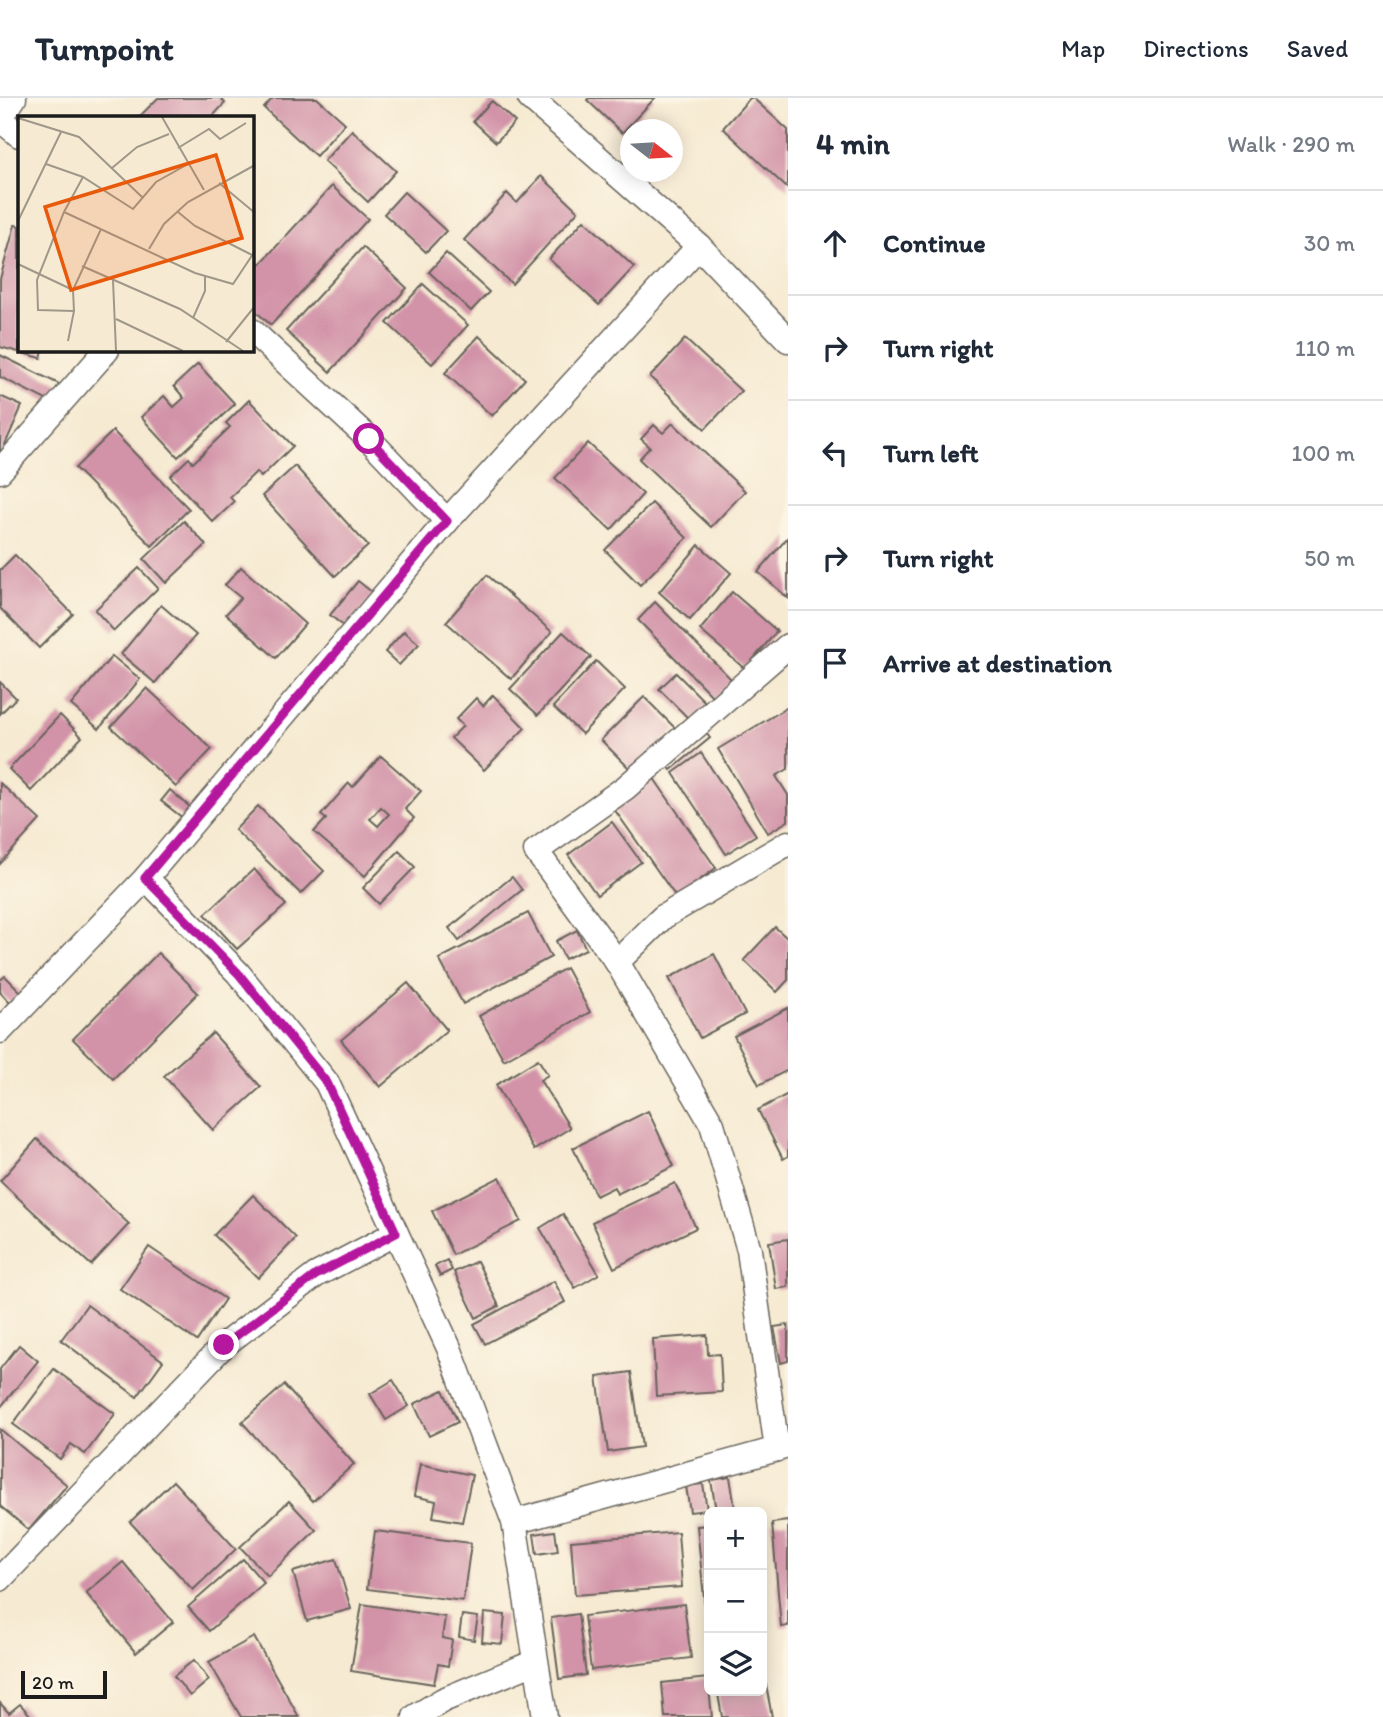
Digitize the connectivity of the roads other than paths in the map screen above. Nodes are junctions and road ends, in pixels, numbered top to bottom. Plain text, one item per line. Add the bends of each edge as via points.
1 (14, 98) edge
2 (530, 98) edge
3 (0, 119) edge
4 (18, 134) edge
5 (699, 246) junction
6 (254, 333) edge
7 (788, 340) edge
8 (105, 352) edge
9 (0, 471) edge
10 (447, 521) junction
11 (788, 646) edge
12 (788, 843) edge
13 (145, 878) junction
14 (617, 962) junction
15 (0, 1031) edge
16 (396, 1233) junction
17 (783, 1447) edge
18 (514, 1522) junction
19 (0, 1579) edge
20 (535, 1662) junction
21 (415, 1717) edge
22 (545, 1717) edge

1 - 3 street
2 - 5 street
3 - 4 street
5 - 7 street
5 - 10 street
6 - 10 street via 369,439
8 - 9 street
10 - 13 street
11 - 14 street via 625,788 536,851
12 - 14 street via 663,917
13 - 15 street
13 - 16 street via 238,973 327,1083
14 - 17 street via 712,1124 749,1250
16 - 18 street via 449,1348
16 - 19 street via 316,1275 224,1345
17 - 18 street
18 - 20 street
20 - 21 street via 443,1700
20 - 22 street

